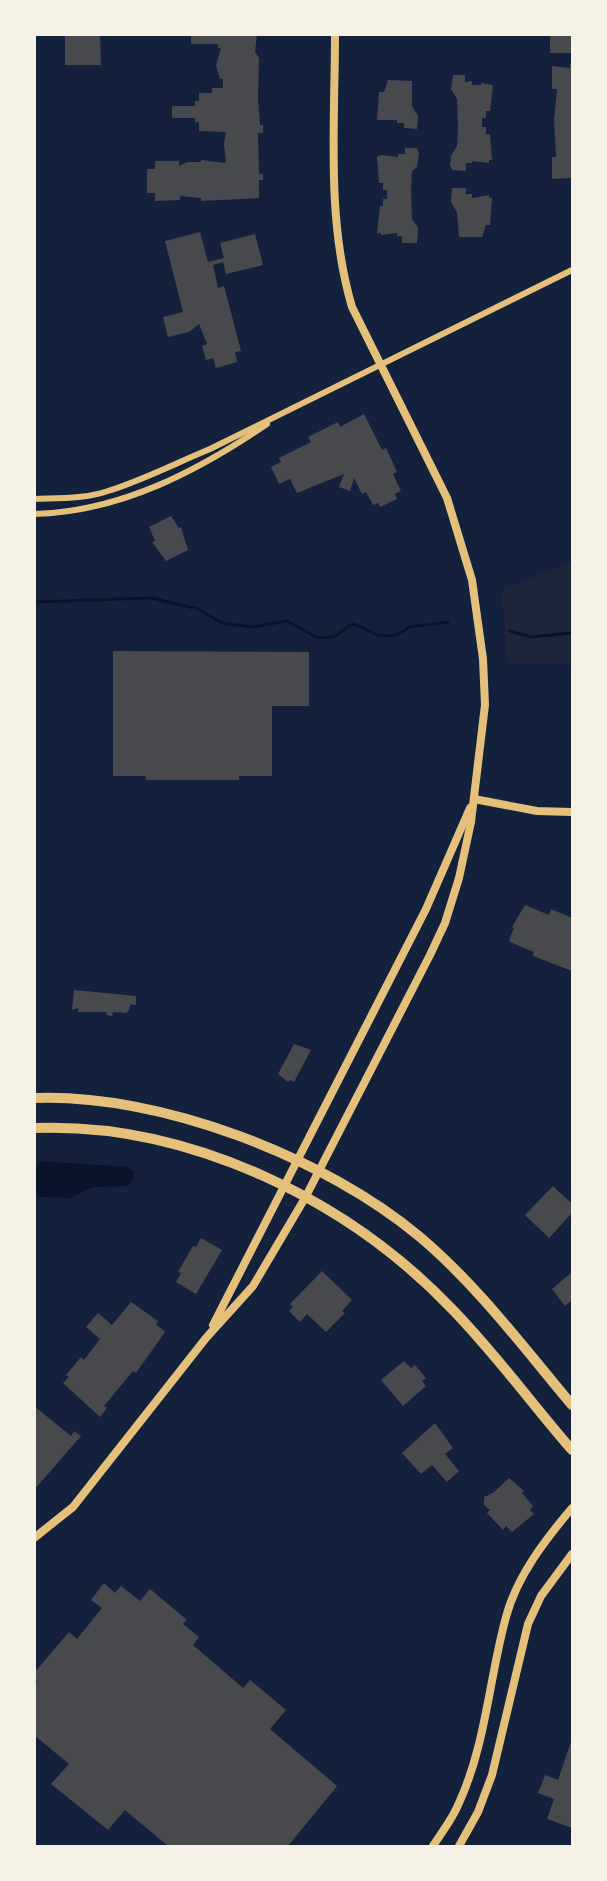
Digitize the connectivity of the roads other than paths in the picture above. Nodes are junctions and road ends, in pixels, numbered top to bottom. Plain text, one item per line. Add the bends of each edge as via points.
1 (335, 34) edge
2 (573, 270) edge
3 (380, 366) junction
4 (285, 412) junction
5 (34, 499) edge
6 (34, 514) edge
7 (474, 800) junction
8 (573, 812) edge
9 (34, 1098) edge
10 (34, 1128) edge
11 (298, 1162) junction
12 (318, 1172) junction
13 (285, 1188) junction
14 (305, 1198) junction
15 (206, 1338) junction
16 (573, 1406) edge
17 (573, 1450) edge
18 (573, 1508) edge
19 (34, 1538) edge
20 (573, 1554) edge
21 (433, 1846) edge
22 (459, 1846) edge

1 - 3 street via 335,219 340,258 352,307
2 - 3 street
3 - 4 street
3 - 7 street via 447,498 472,580 485,705
4 - 5 street via 210,449 106,492
4 - 6 street via 215,459 105,506
7 - 8 street via 537,811
7 - 11 street via 426,909
7 - 12 street via 459,878 445,923
9 - 11 main road via 98,1100 167,1113 234,1134
10 - 13 main road via 97,1130 166,1142
11 - 12 main road
11 - 13 street
12 - 14 street
12 - 16 main road via 386,1213 444,1259
13 - 14 main road
13 - 15 street
14 - 15 street via 253,1286
14 - 17 main road via 357,1229 451,1308
15 - 19 street via 74,1507
18 - 21 street via 536,1554 506,1616 472,1767 459,1805
20 - 22 street via 541,1596 528,1624 492,1776

